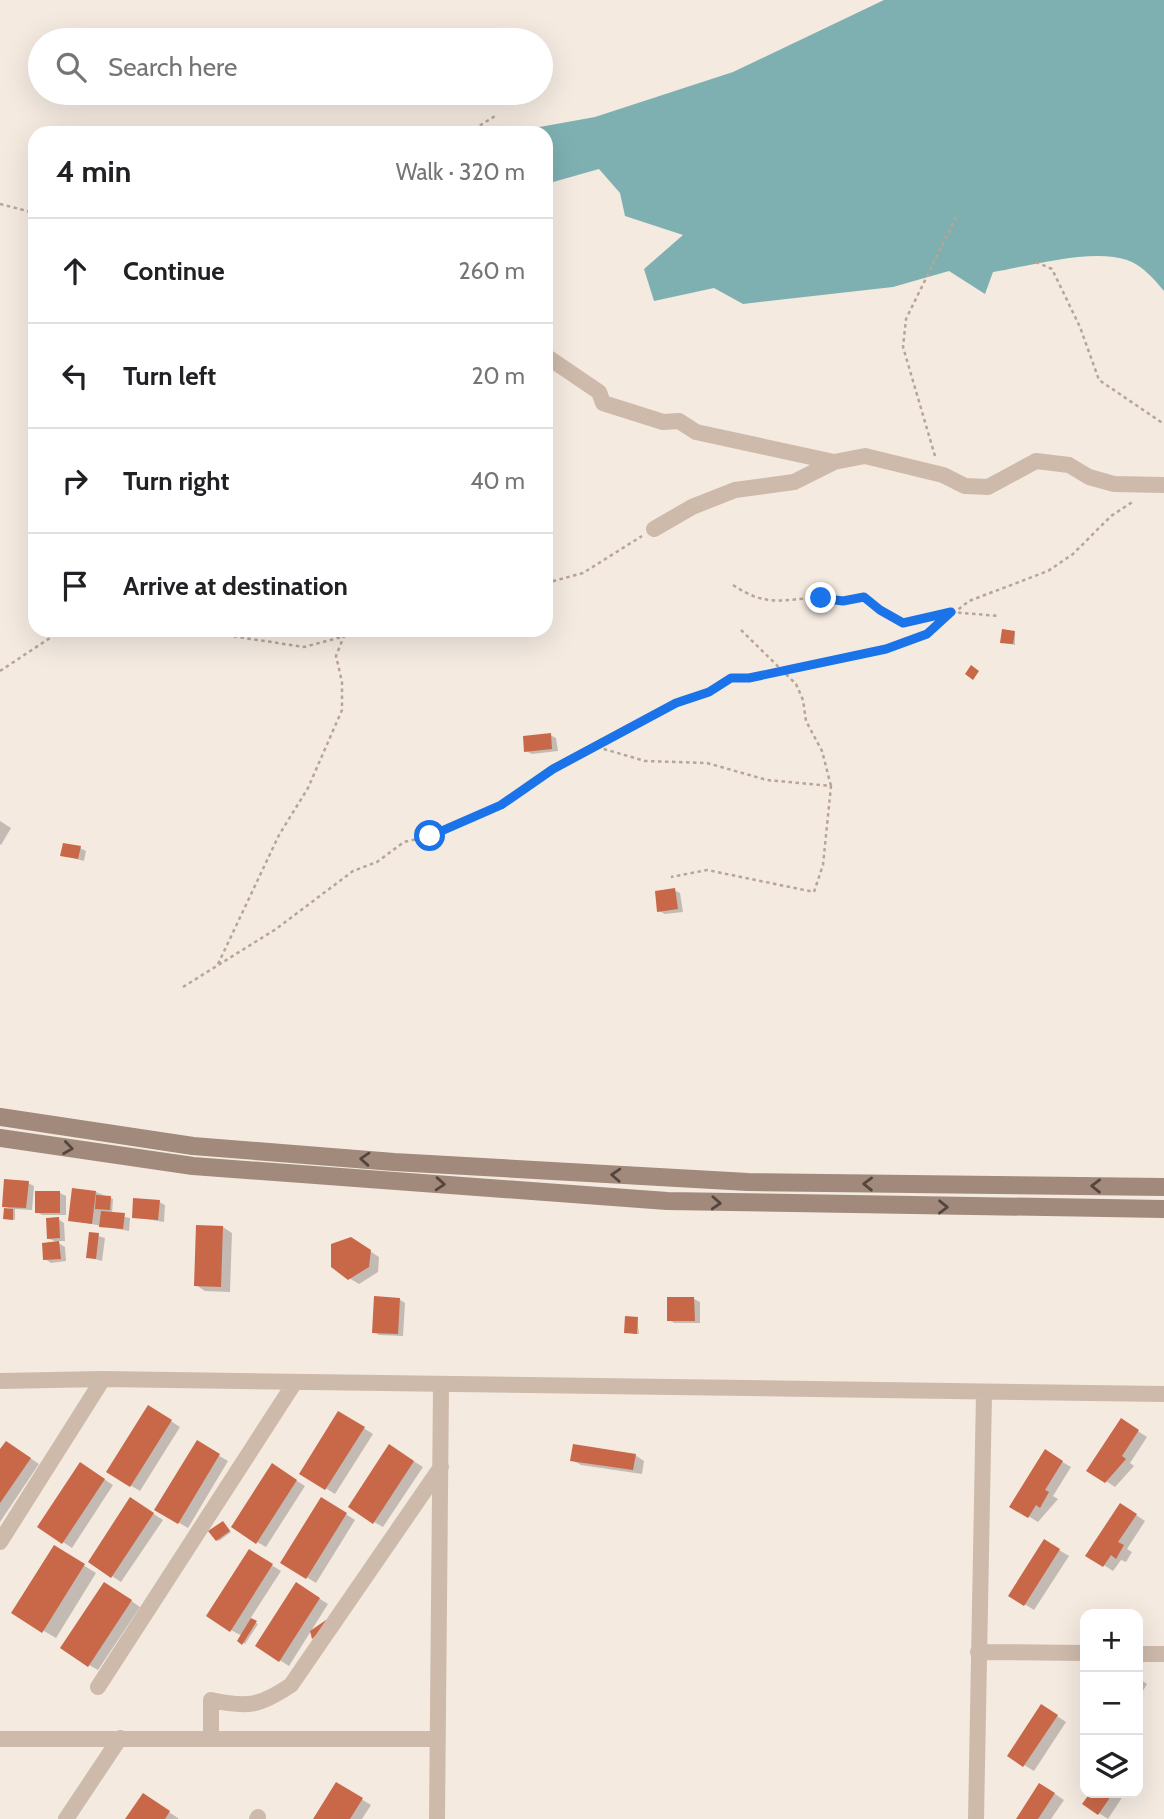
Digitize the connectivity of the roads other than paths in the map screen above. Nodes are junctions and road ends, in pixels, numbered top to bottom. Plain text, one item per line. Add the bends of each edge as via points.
1 (553, 361) edge
2 (834, 462) junction
3 (1162, 484) edge
4 (654, 528) road end
5 (0, 1117) edge
6 (0, 1138) edge
7 (394, 1162) junction
8 (664, 1178) junction
9 (393, 1180) junction
10 (1005, 1185) junction
11 (1164, 1187) edge
12 (667, 1201) junction
13 (1006, 1208) junction
14 (1164, 1209) edge
15 (103, 1379) junction
16 (0, 1381) edge
17 (295, 1382) junction
18 (441, 1385) junction
19 (984, 1393) junction
20 (1164, 1394) edge
21 (441, 1467) junction
22 (0, 1542) edge
23 (978, 1651) junction
24 (1080, 1653) edge
25 (1143, 1654) edge
26 (1164, 1654) edge
27 (97, 1687) dead end
28 (120, 1738) junction
29 (211, 1738) junction
30 (0, 1739) edge
31 (438, 1739) junction
32 (66, 1819) edge
33 (437, 1819) edge
34 (976, 1819) edge

1 - 2 street via 599,392 603,403 663,422 679,421 696,432
2 - 3 street via 865,456 943,475 965,486 988,487 1036,461 1069,465 1114,484
2 - 4 street via 794,482 735,489
7 -> 5 main road via 193,1146
6 -> 9 main road via 193,1166
8 -> 7 main road
7 - 9 main road
10 -> 8 main road
8 - 12 main road
9 -> 12 main road
11 -> 10 main road
10 - 13 main road
12 -> 13 main road
13 - 14 main road
15 - 16 street
15 - 17 street
15 - 22 street
17 - 18 street
17 - 27 street
18 - 19 street
18 - 21 street
19 - 20 street
19 - 23 street
21 - 29 street via 291,1685 265,1703 237,1706 211,1700
21 - 31 street
23 - 24 street
23 - 34 street
25 - 26 street
28 - 29 street
28 - 30 street
28 - 32 street
29 - 31 street
31 - 33 street

